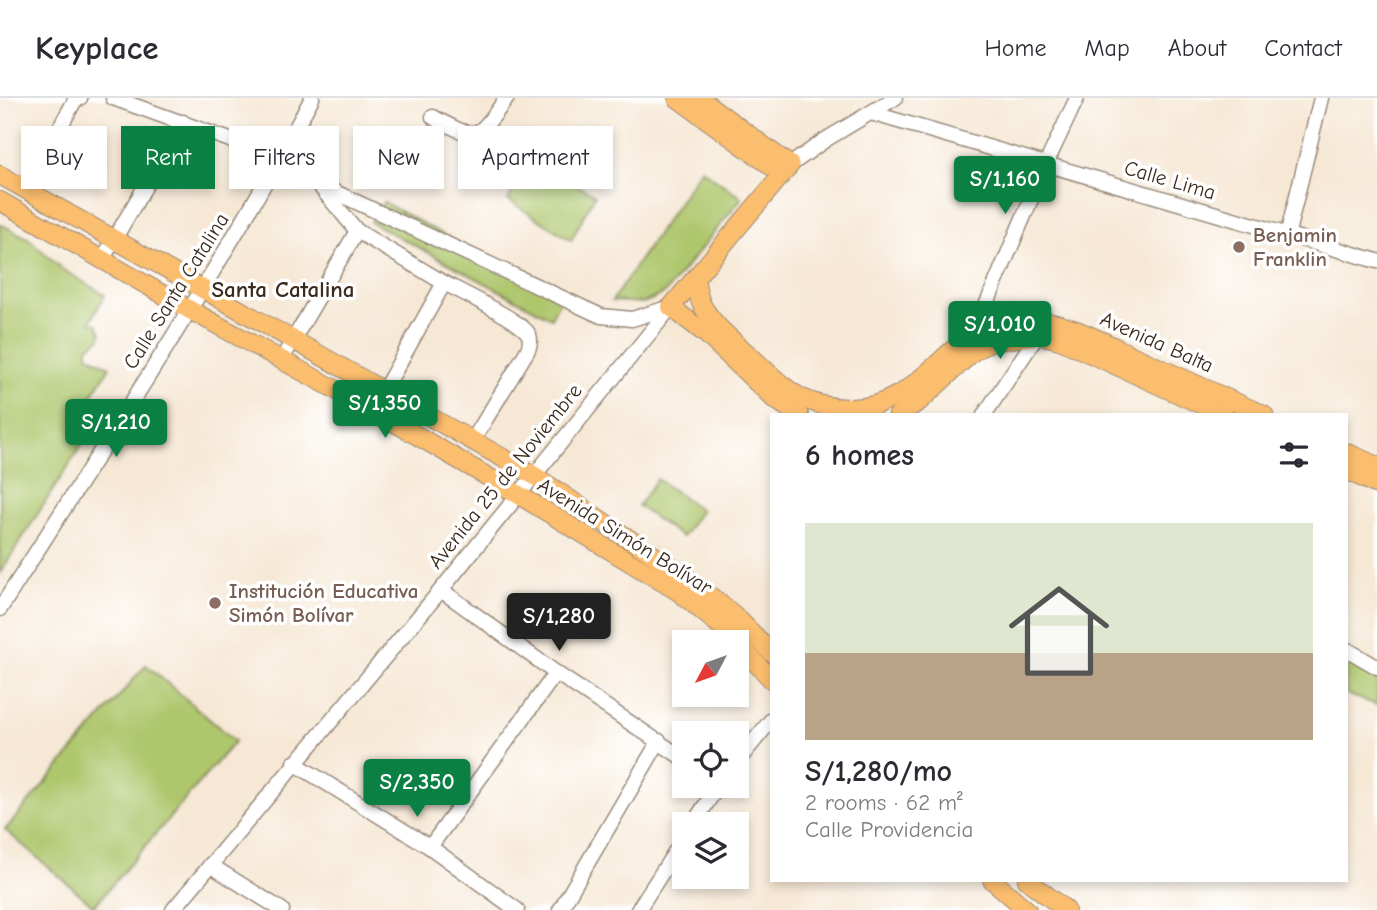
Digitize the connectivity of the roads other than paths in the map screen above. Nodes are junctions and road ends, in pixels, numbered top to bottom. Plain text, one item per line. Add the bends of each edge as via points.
1 (80, 98) edge
2 (113, 98) edge
3 (312, 98) edge
4 (507, 98) edge
5 (677, 98) edge
6 (699, 98) edge
7 (895, 98) edge
8 (1077, 98) edge
9 (1321, 98) edge
10 (871, 114) junction
11 (433, 117) dead end
12 (183, 122) junction
13 (297, 126) edge
14 (229, 140) edge
15 (1045, 166) junction
16 (786, 169) junction
17 (0, 175) edge
18 (263, 189) edge
19 (322, 189) edge
20 (329, 189) edge
21 (26, 190) junction
22 (45, 200) junction
23 (0, 201) edge
24 (33, 220) junction
25 (357, 231) junction
26 (1287, 236) junction
27 (115, 240) junction
28 (103, 260) junction
29 (1377, 261) edge
30 (695, 279) junction
31 (444, 283) junction
32 (204, 290) junction
33 (671, 307) junction
34 (190, 310) junction
35 (1041, 328) junction
36 (990, 334) junction
37 (293, 340) junction
38 (282, 359) junction
39 (384, 390) junction
40 (373, 410) junction
41 (796, 413) edge
42 (901, 413) edge
43 (985, 413) edge
44 (1220, 413) edge
45 (1260, 413) edge
46 (473, 440) junction
47 (1348, 453) edge
48 (1377, 466) edge
49 (1348, 471) edge
50 (536, 476) junction
51 (1377, 485) edge
52 (519, 495) junction
53 (441, 590) junction
54 (0, 609) edge
55 (1348, 650) edge
56 (770, 651) edge
57 (1377, 667) edge
58 (556, 673) junction
59 (770, 678) edge
60 (770, 721) edge
61 (659, 741) junction
62 (749, 747) edge
63 (672, 750) edge
64 (294, 764) junction
65 (430, 848) junction
66 (672, 857) edge
67 (210, 865) junction
68 (994, 882) edge
69 (1030, 882) edge
70 (1043, 892) junction
71 (173, 910) edge
72 (282, 910) edge
73 (517, 910) edge
74 (560, 910) edge
75 (639, 910) edge
76 (1028, 910) edge
77 (1066, 910) edge

1 - 21 street
2 - 12 street
3 - 13 street, Calle Santa Catalina
4 - 11 street via 472,135
5 - 16 main road
6 - 16 main road
7 - 10 street
8 - 15 street
9 - 26 street
10 - 15 street, Calle Lima
10 - 16 street
12 - 14 street
12 - 27 street
15 - 26 street, Calle Lima
15 - 36 street via 985,308
16 - 30 main road, Avenida 25 de Noviembre
17 - 21 main road, Avenida Simón Bolívar
18 - 32 street, Calle Santa Catalina
19 - 25 street
20 - 33 street via 601,316 632,319
21 - 22 main road, Avenida Simón Bolívar
22 - 24 main road
22 - 27 main road, Avenida Simón Bolívar
23 - 24 main road, Avenida Simón Bolívar
24 - 28 main road, Avenida Simón Bolívar
25 - 31 street
25 - 37 street
26 - 29 street, Calle Lima
27 - 28 street
27 - 32 main road, Avenida Simón Bolívar
28 - 34 main road, Avenida Simón Bolívar
30 - 33 main road, Avenida 25 de Noviembre
30 - 36 main road, Avenida Balta via 702,304 717,324 782,386 807,401 832,407 858,408 888,401 912,387 970,335
31 - 39 street
31 - 46 street via 503,316 530,339
32 - 34 street, Calle Santa Catalina
32 - 37 main road, Avenida Simón Bolívar
33 - 41 main road
33 - 50 street, Avenida 25 de Noviembre
34 - 38 main road, Avenida Simón Bolívar
34 - 54 street, Calle Santa Catalina
35 - 36 main road, Avenida Balta via 1022,319
35 - 43 street
35 - 44 main road, Avenida Balta
35 - 45 main road, Avenida Balta via 1066,325
36 - 42 main road, Avenida Balta via 920,401
37 - 38 street
37 - 39 main road, Avenida Simón Bolívar
38 - 40 main road, Avenida Simón Bolívar
39 - 40 street
39 - 46 main road, Avenida Simón Bolívar
40 - 52 main road, Avenida Simón Bolívar
46 - 50 main road, Avenida Simón Bolívar
47 - 48 main road
49 - 51 main road
50 - 52 street, Avenida 25 de Noviembre
50 - 56 main road, Avenida Simón Bolívar via 686,577
52 - 53 street, Avenida 25 de Noviembre
52 - 59 main road, Avenida Simón Bolívar via 679,592 724,629
53 - 58 street
53 - 64 street, Avenida 25 de Noviembre
55 - 57 street
58 - 61 street
58 - 65 street
60 - 62 street
61 - 63 street
61 - 74 street
64 - 65 street
64 - 67 street, Avenida 25 de Noviembre
65 - 73 street
66 - 75 street
67 - 71 street, Avenida 25 de Noviembre
67 - 72 street
68 - 76 main road
69 - 70 main road
70 - 76 street
70 - 77 main road

